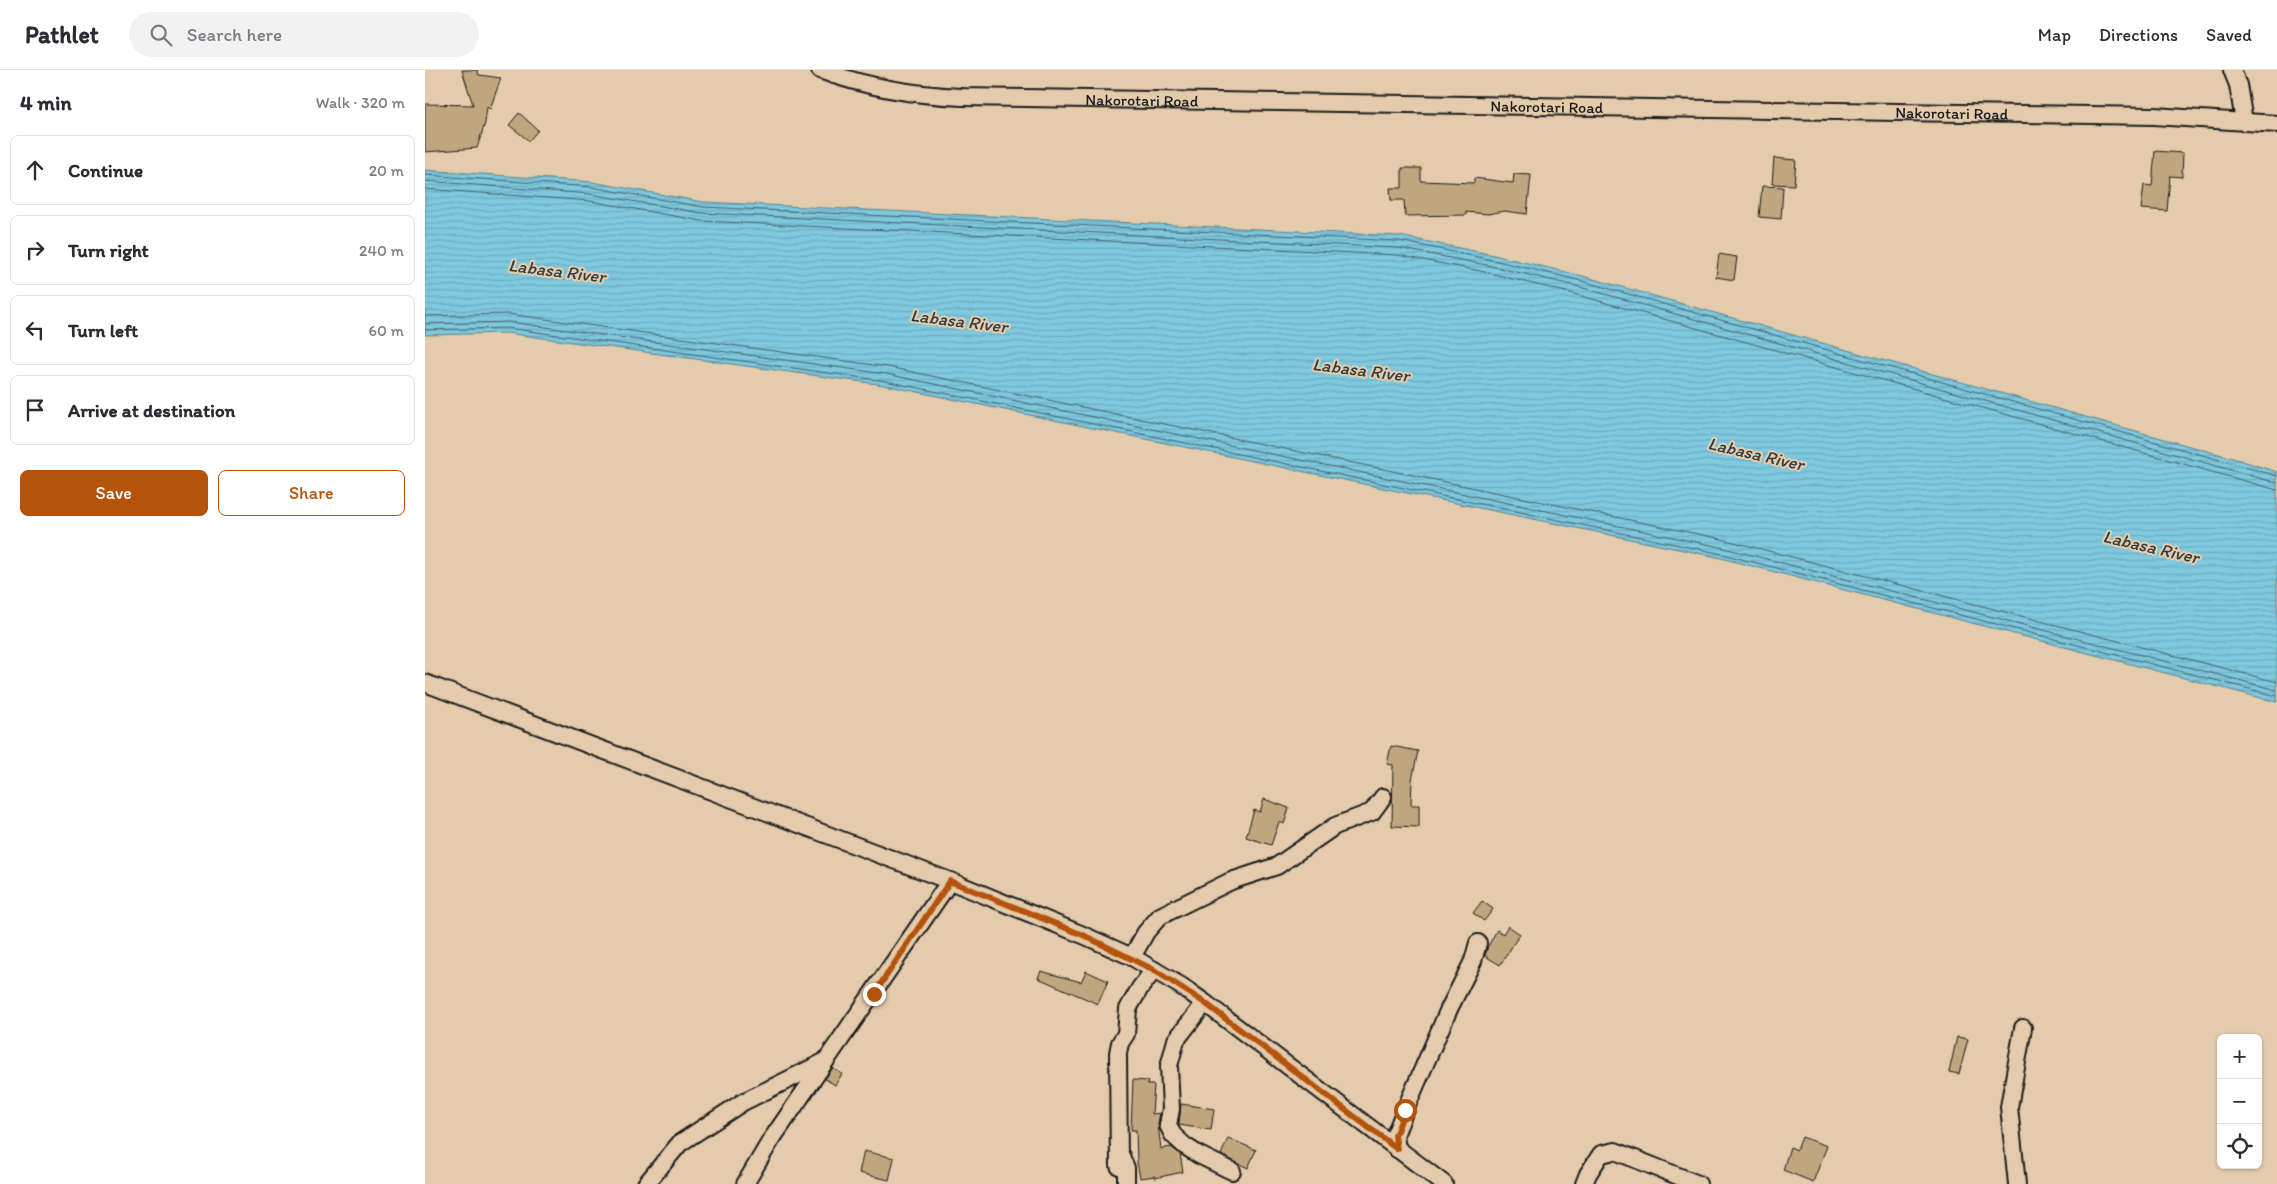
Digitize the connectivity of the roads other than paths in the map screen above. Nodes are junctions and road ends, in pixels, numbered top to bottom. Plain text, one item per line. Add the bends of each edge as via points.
1 (820, 70) edge
2 (2232, 70) edge
3 (2244, 121) junction
4 (2277, 124) edge
5 (425, 683) edge
6 (1383, 797) dead end
7 (950, 881) junction
8 (1478, 943) dead end
9 (1132, 957) junction
10 (1154, 970) junction
11 (1205, 1003) junction
12 (2023, 1028) dead end
13 (826, 1061) junction
14 (1397, 1149) junction
15 (1232, 1171) dead end
16 (646, 1184) edge
17 (745, 1184) edge
18 (1126, 1184) edge
19 (1444, 1184) edge
20 (1584, 1184) edge
21 (1698, 1184) edge
22 (2017, 1184) edge

1 - 3 street, Nakorotari Road via 887,90 962,97 2155,116
2 - 3 street
3 - 4 street, Nakorotari Road
5 - 7 street
6 - 9 street via 1372,812 1335,826 1277,866 1231,881 1160,916 1146,932
7 - 9 street
7 - 13 street
8 - 14 street via 1473,961 1405,1110 1395,1136
9 - 10 street
10 - 11 street
10 - 18 street via 1128,1009 1126,1034 1118,1053 1119,1160 1126,1168
11 - 14 street
11 - 15 street via 1175,1040 1169,1066 1171,1109 1168,1125 1185,1146
12 - 22 street via 2009,1107
13 - 16 street via 743,1102 680,1144
13 - 17 street
14 - 19 street
20 - 21 street via 1601,1154 1615,1151

